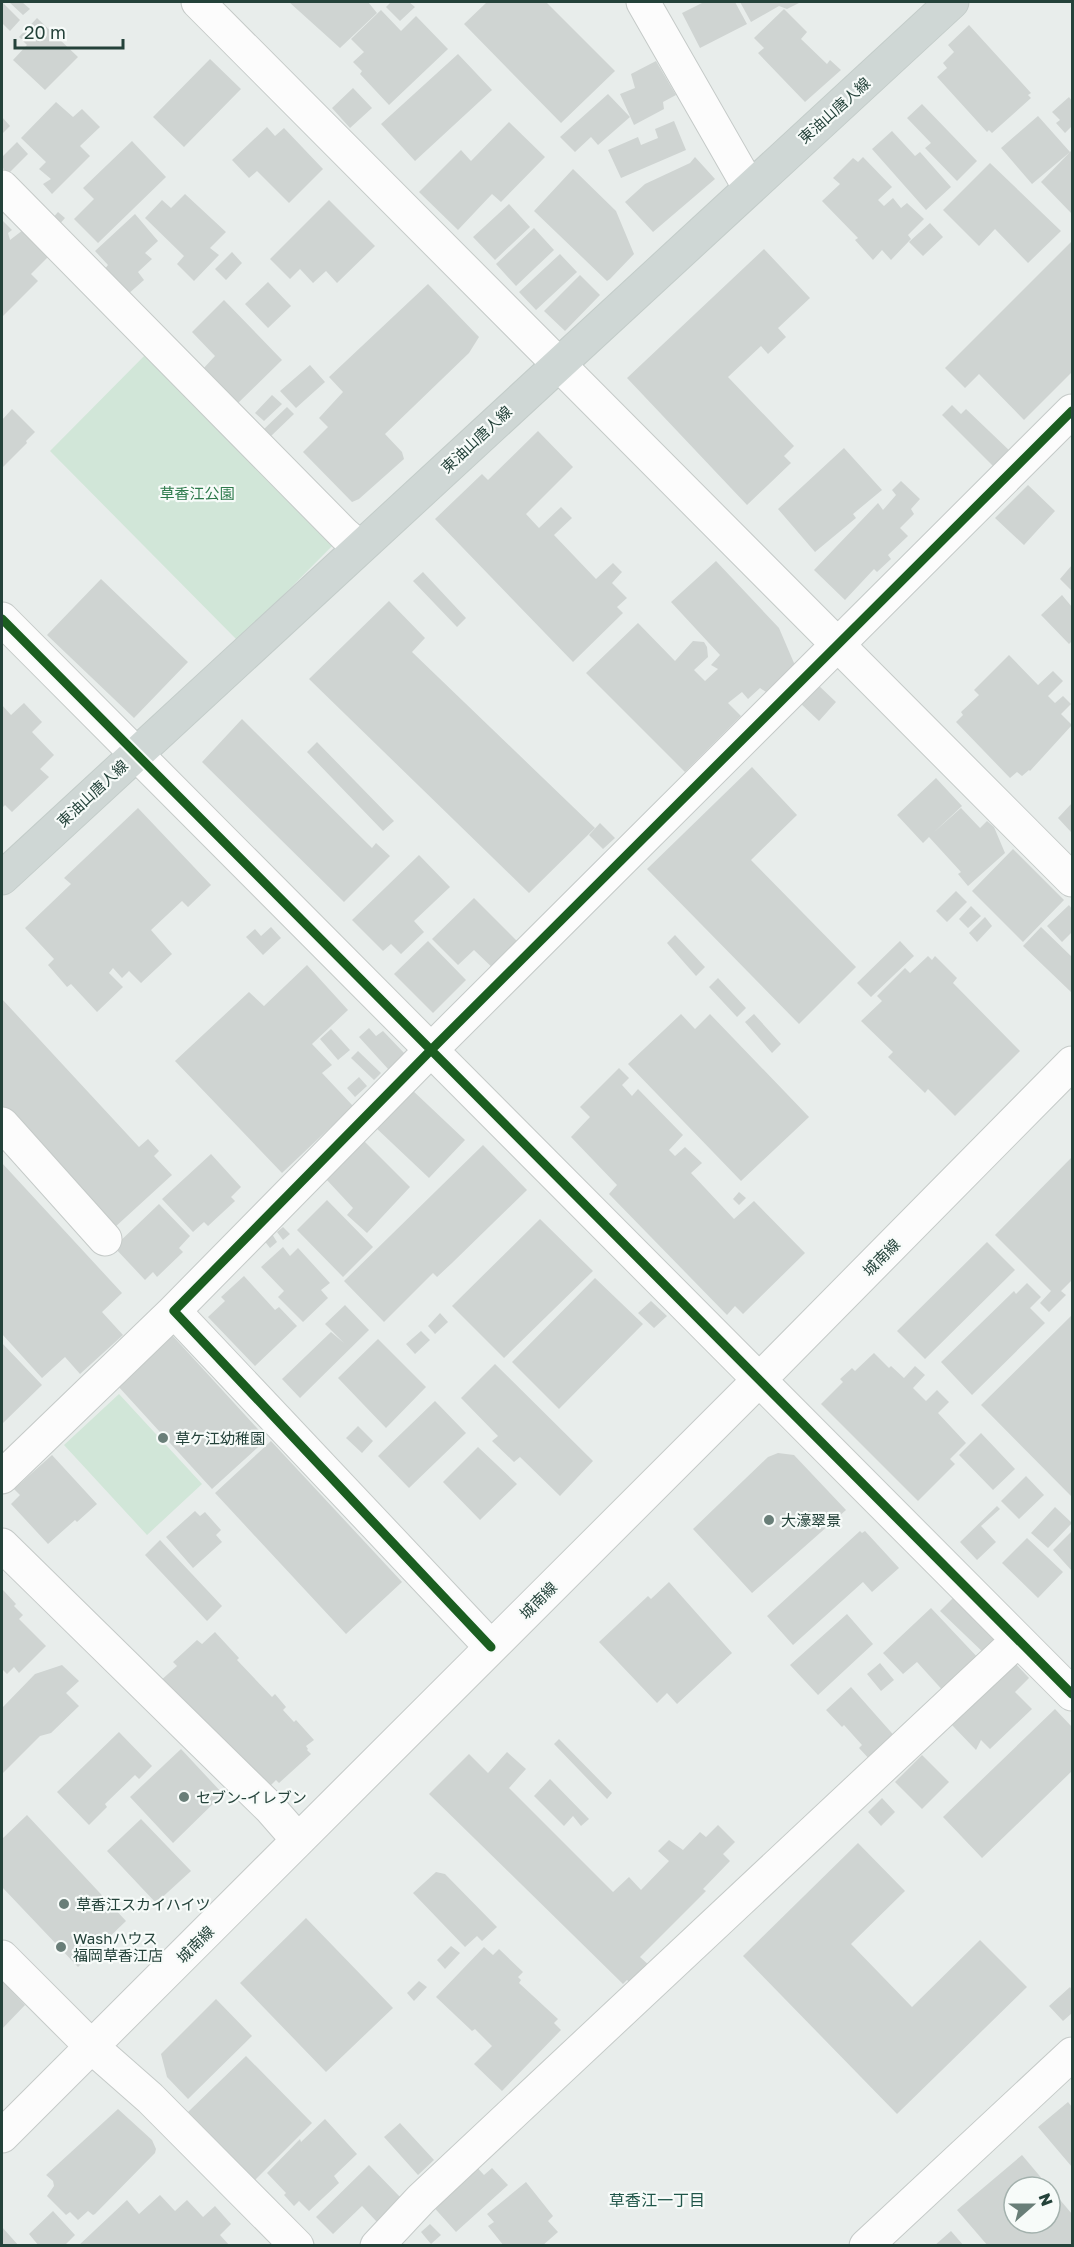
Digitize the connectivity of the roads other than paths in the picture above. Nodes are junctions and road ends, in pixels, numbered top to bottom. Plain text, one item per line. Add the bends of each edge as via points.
1 (198, 2) edge
2 (644, 2) edge
3 (952, 2) edge
4 (2, 187) edge
5 (749, 187) junction
6 (558, 363) junction
7 (1072, 411) edge
8 (359, 547) junction
9 (2, 619) edge
10 (839, 644) junction
11 (135, 753) junction
12 (2, 878) edge
13 (1072, 880) edge
14 (431, 1050) junction
15 (1072, 1063) edge
16 (2, 1124) edge
17 (105, 1239) dead end
18 (174, 1311) junction
19 (759, 1380) junction
20 (2, 1477) edge
21 (2, 1545) edge
22 (1018, 1640) junction
23 (491, 1647) junction
24 (1072, 1694) edge
25 (298, 1840) junction
26 (2, 1957) edge
27 (92, 2048) junction
28 (1072, 2054) edge
29 (2, 2136) edge
30 (297, 2246) edge
31 (377, 2246) edge
32 (866, 2246) edge

1 - 6 street
2 - 5 street
3 - 5 main road, 東油山唐人線
4 - 8 street
5 - 6 main road, 東油山唐人線
6 - 8 main road, 東油山唐人線
6 - 10 street
7 - 10 street
8 - 11 main road, 東油山唐人線
9 - 11 street
10 - 13 street
10 - 14 street
11 - 12 main road, 東油山唐人線
11 - 14 street
14 - 18 street
14 - 19 street
15 - 19 street, 城南線
16 - 17 street
18 - 20 street
18 - 23 street
19 - 22 street
19 - 23 street, 城南線
21 - 25 street
22 - 24 street
22 - 31 street via 421,2199
23 - 25 street, 城南線
25 - 27 street, 城南線
26 - 27 street
27 - 29 street, 城南線
27 - 30 street via 150,2098
28 - 32 street

